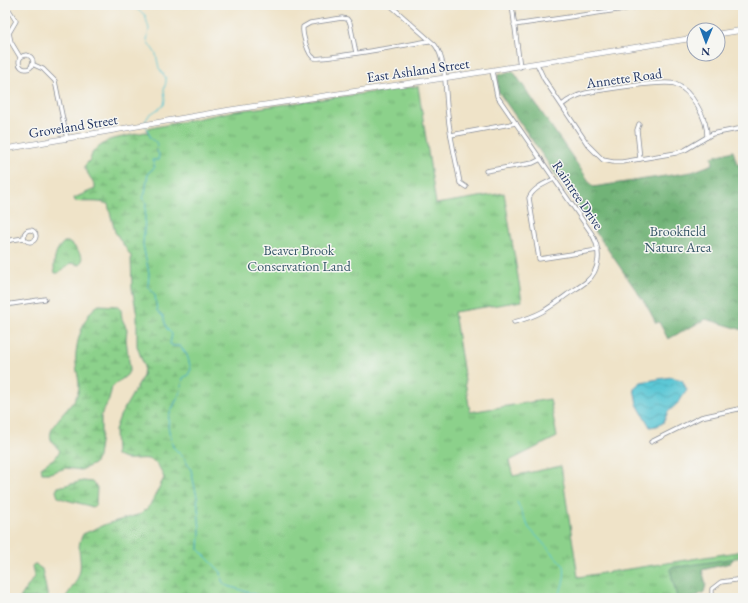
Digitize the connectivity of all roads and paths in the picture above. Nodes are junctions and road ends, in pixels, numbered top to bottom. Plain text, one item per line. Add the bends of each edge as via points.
1 (6, 5) edge
2 (390, 5) edge
3 (512, 5) edge
4 (652, 5) edge
5 (742, 5) edge
6 (743, 9) edge
7 (514, 25) junction
8 (743, 30) edge
9 (726, 33) edge
10 (686, 39) edge
11 (430, 41) junction
12 (356, 53) junction
13 (20, 57) junction
14 (32, 64) junction
15 (537, 64) junction
16 (520, 66) junction
17 (492, 71) junction
18 (444, 78) junction
19 (562, 106) junction
20 (516, 123) junction
21 (640, 124) dead end
22 (145, 126) joint
23 (743, 128) edge
24 (451, 135) junction
25 (707, 137) junction
26 (68, 139) junction
27 (5, 149) edge
28 (541, 159) junction
29 (640, 159) junction
30 (486, 171) dead end
31 (554, 179) junction
32 (466, 187) dead end
33 (24, 238) dead end
34 (5, 241) edge
35 (598, 250) junction
36 (45, 299) dead end
37 (5, 305) edge
38 (514, 322) dead end
39 (743, 408) edge
40 (651, 442) dead end
41 (743, 579) edge
42 (712, 598) edge

1 - 13 street via 16,21 9,33
2 - 11 street
3 - 7 street
4 - 7 street
5 - 6 main road
7 - 16 street
8 - 9 main road
10 - 15 main road, East Ashland Street
11 - 12 street
11 - 18 street via 440,53
12 - 12 street via 314,58 303,27 310,23 347,19
13 - 14 street via 32,58
13 - 14 street via 21,67 28,68
14 - 26 street via 43,69 55,81
15 - 16 main road, East Ashland Street
15 - 19 street
16 - 17 main road, East Ashland Street
17 - 18 main road, East Ashland Street
17 - 20 street, Raintree Drive via 497,96
18 - 22 main road, East Ashland Street via 230,110
18 - 24 street
19 - 25 street, Annette Road via 586,93 673,83 688,93 694,102 706,126
19 - 29 street via 594,153 603,160 613,162
20 - 24 street
20 - 28 street, Raintree Drive
21 - 29 street via 637,130
22 - 26 main road, Groveland Street
23 - 25 street
24 - 32 street via 460,183
25 - 29 street via 685,150
26 - 27 main road, Groveland Street
28 - 30 street via 533,163
28 - 31 street, Raintree Drive
31 - 35 street, Raintree Drive via 592,234
31 - 35 street via 537,188 529,198 539,259
33 - 34 street
35 - 38 street, Raintree Drive via 594,272 585,282 554,306 531,318
36 - 37 street
39 - 40 street via 701,417
41 - 42 street via 720,582 712,589

